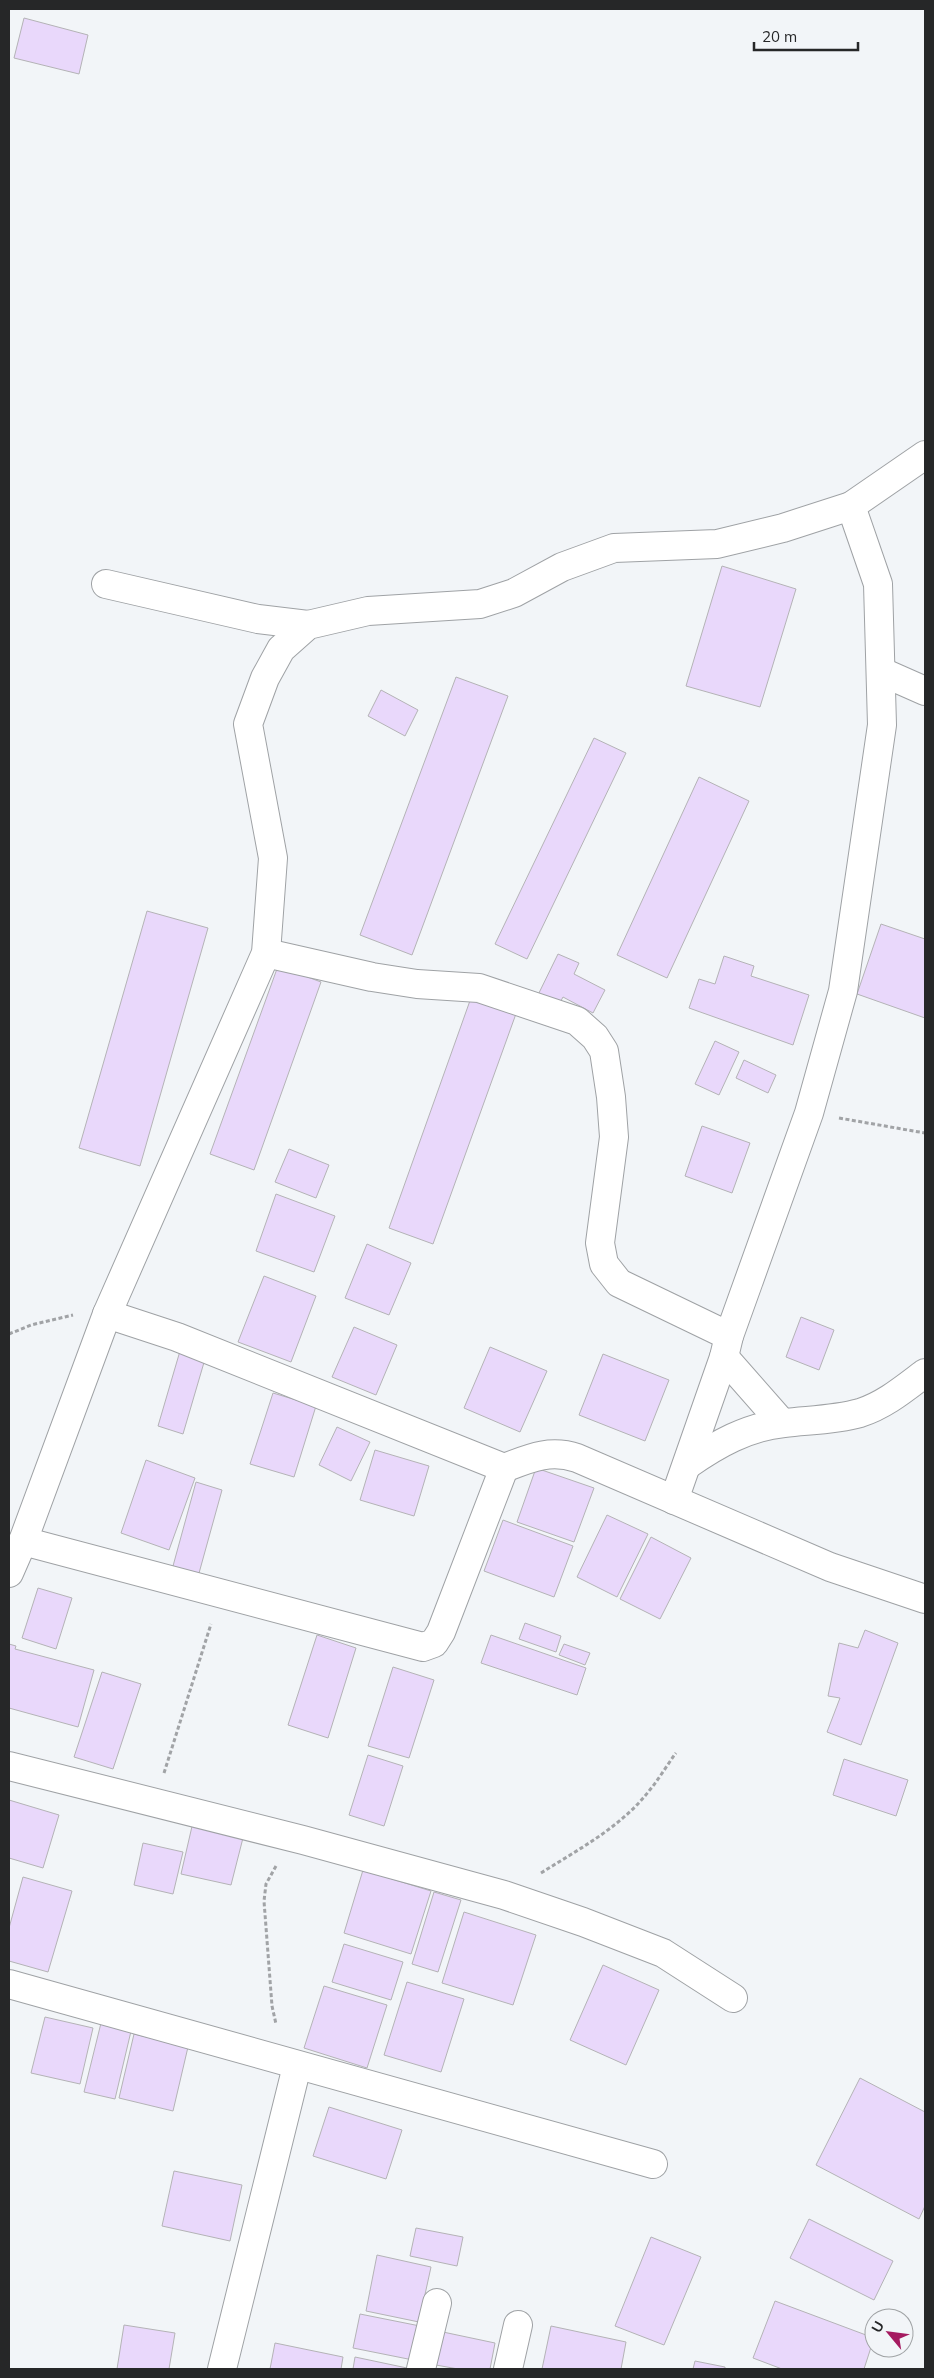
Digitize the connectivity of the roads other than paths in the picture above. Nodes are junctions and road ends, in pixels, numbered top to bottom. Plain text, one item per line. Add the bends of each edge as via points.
1 (925, 455) edge
2 (852, 506) junction
3 (106, 584) dead end
4 (308, 625) junction
5 (882, 672) junction
6 (925, 691) edge
7 (266, 953) junction
8 (107, 1314) junction
9 (727, 1347) junction
10 (925, 1373) edge
11 (782, 1423) junction
12 (687, 1465) junction
13 (504, 1468) junction
14 (674, 1500) junction
15 (23, 1541) junction
16 (9, 1573) edge
17 (925, 1599) edge
18 (9, 1766) edge
19 (9, 1984) edge
20 (733, 1998) dead end
21 (298, 2066) junction
22 (653, 2164) dead end
23 (437, 2303) dead end
24 (518, 2325) dead end
25 (222, 2369) edge
26 (421, 2369) edge
27 (508, 2369) edge

1 - 2 street
2 - 4 street via 717,544 614,548 562,567 514,593 480,604 368,611
2 - 5 street via 878,584
3 - 4 street via 258,619
4 - 7 street via 281,649 264,678 248,724 273,858
5 - 6 street
5 - 9 street via 882,724 843,992 809,1113
7 - 8 street
7 - 9 street via 372,977 479,988 577,1020 604,1051 611,1097 614,1138 600,1244 604,1264 620,1283
8 - 13 street via 177,1337
8 - 15 street
9 - 11 street
9 - 12 street
10 - 11 street via 879,1405 862,1412 826,1420
11 - 12 street via 731,1437
12 - 14 street
13 - 14 street via 535,1456 564,1454
13 - 15 street via 441,1632 434,1643 423,1646
14 - 17 street via 830,1567
15 - 16 street
18 - 20 street via 303,1840 504,1895 663,1953
19 - 21 street
21 - 22 street
21 - 25 street
23 - 26 street
24 - 27 street

